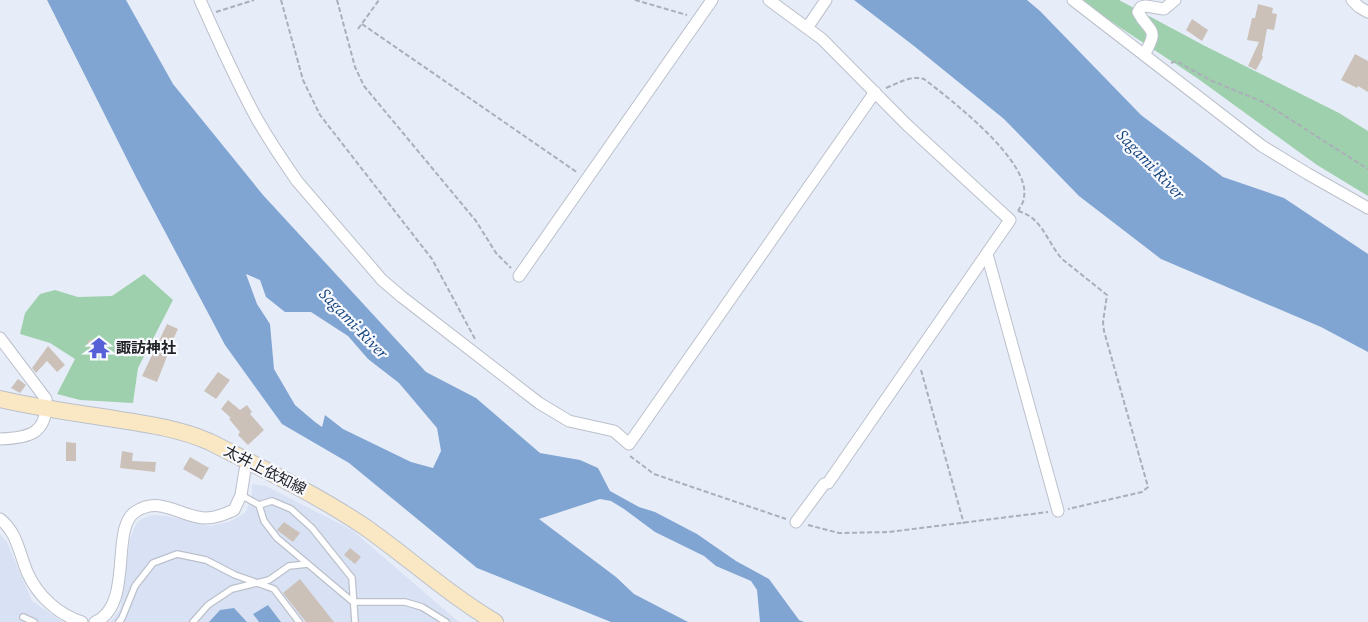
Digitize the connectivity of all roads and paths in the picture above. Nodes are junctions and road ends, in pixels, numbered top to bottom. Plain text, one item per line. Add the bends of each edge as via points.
1 (200, 0) edge
2 (254, 0) edge
3 (281, 0) edge
4 (337, 0) edge
5 (379, 0) edge
6 (635, 0) edge
7 (712, 0) edge
8 (769, 0) edge
9 (826, 0) edge
10 (1073, 0) edge
11 (1175, 0) edge
12 (1352, 0) edge
13 (1368, 12) edge
14 (207, 16) junction
15 (699, 18) junction
16 (362, 24) junction
17 (810, 24) junction
18 (358, 29) dead end
19 (1144, 55) junction
20 (1159, 67) junction
21 (875, 92) junction
22 (1368, 169) edge
23 (586, 179) junction
24 (1368, 208) edge
25 (1018, 211) junction
26 (1010, 220) junction
27 (987, 254) junction
28 (519, 276) joint
29 (0, 338) edge
30 (916, 355) junction
31 (485, 360) junction
32 (0, 399) edge
33 (46, 409) junction
34 (0, 439) edge
35 (628, 454) dead end
36 (249, 462) junction
37 (241, 495) junction
38 (259, 505) junction
39 (1058, 511) junction
40 (0, 519) edge
41 (796, 522) junction
42 (964, 524) junction
43 (308, 564) junction
44 (259, 584) junction
45 (353, 602) junction
46 (24, 617) dead end
47 (34, 622) edge
48 (82, 622) edge
49 (95, 622) edge
50 (119, 622) edge
51 (193, 622) edge
52 (299, 622) edge
53 (355, 622) edge
54 (446, 622) edge
55 (495, 622) edge

1 - 14 street
2 - 14 path
3 - 31 path via 304,80 320,115 432,259
4 - 28 path via 354,67 364,86 476,221 496,253
5 - 16 path
6 - 15 path
7 - 15 street
8 - 17 street
9 - 17 street
10 - 19 street
11 - 19 street via 1164,9 1146,6 1138,12 1153,35
12 - 13 street
14 - 31 street via 258,120 297,181 382,280
15 - 23 street
16 - 18 path
16 - 23 path
17 - 21 street
19 - 20 street
20 - 22 path via 1176,61 1263,102
20 - 24 street via 1262,146
21 - 25 path via 916,77 936,88 1013,161 1024,188
21 - 26 street
21 - 31 street via 629,444 614,431 569,421 539,403
23 - 28 street
25 - 26 path
25 - 39 path via 1028,214 1044,230 1062,259 1107,295 1104,331 1148,487 1142,492
26 - 27 street
27 - 30 street
27 - 39 street
29 - 33 street via 46,399
30 - 41 street via 828,483
30 - 42 path
32 - 33 main road, 太井上依知線
33 - 34 street via 43,424 34,432 20,438
33 - 36 main road, 太井上依知線 via 172,429 194,435
35 - 41 path via 654,474
36 - 37 street
36 - 55 main road, 太井上依知線 via 339,510 446,590
37 - 38 lane
37 - 49 street via 234,510 220,516 204,518 167,507 148,506 133,513 125,526 116,600 104,619
38 - 43 lane via 264,521 278,538
38 - 45 lane via 272,502 291,509 312,528 352,578
39 - 42 path
40 - 48 street via 9,526 28,574 45,599 70,618
41 - 42 path via 824,530 855,533
43 - 44 lane via 289,566
43 - 45 lane
44 - 50 lane via 206,560 177,554 153,563 135,586
44 - 51 lane via 232,589 208,605
44 - 52 lane via 274,589
45 - 53 lane
45 - 54 lane via 405,602 422,607
46 - 47 lane

